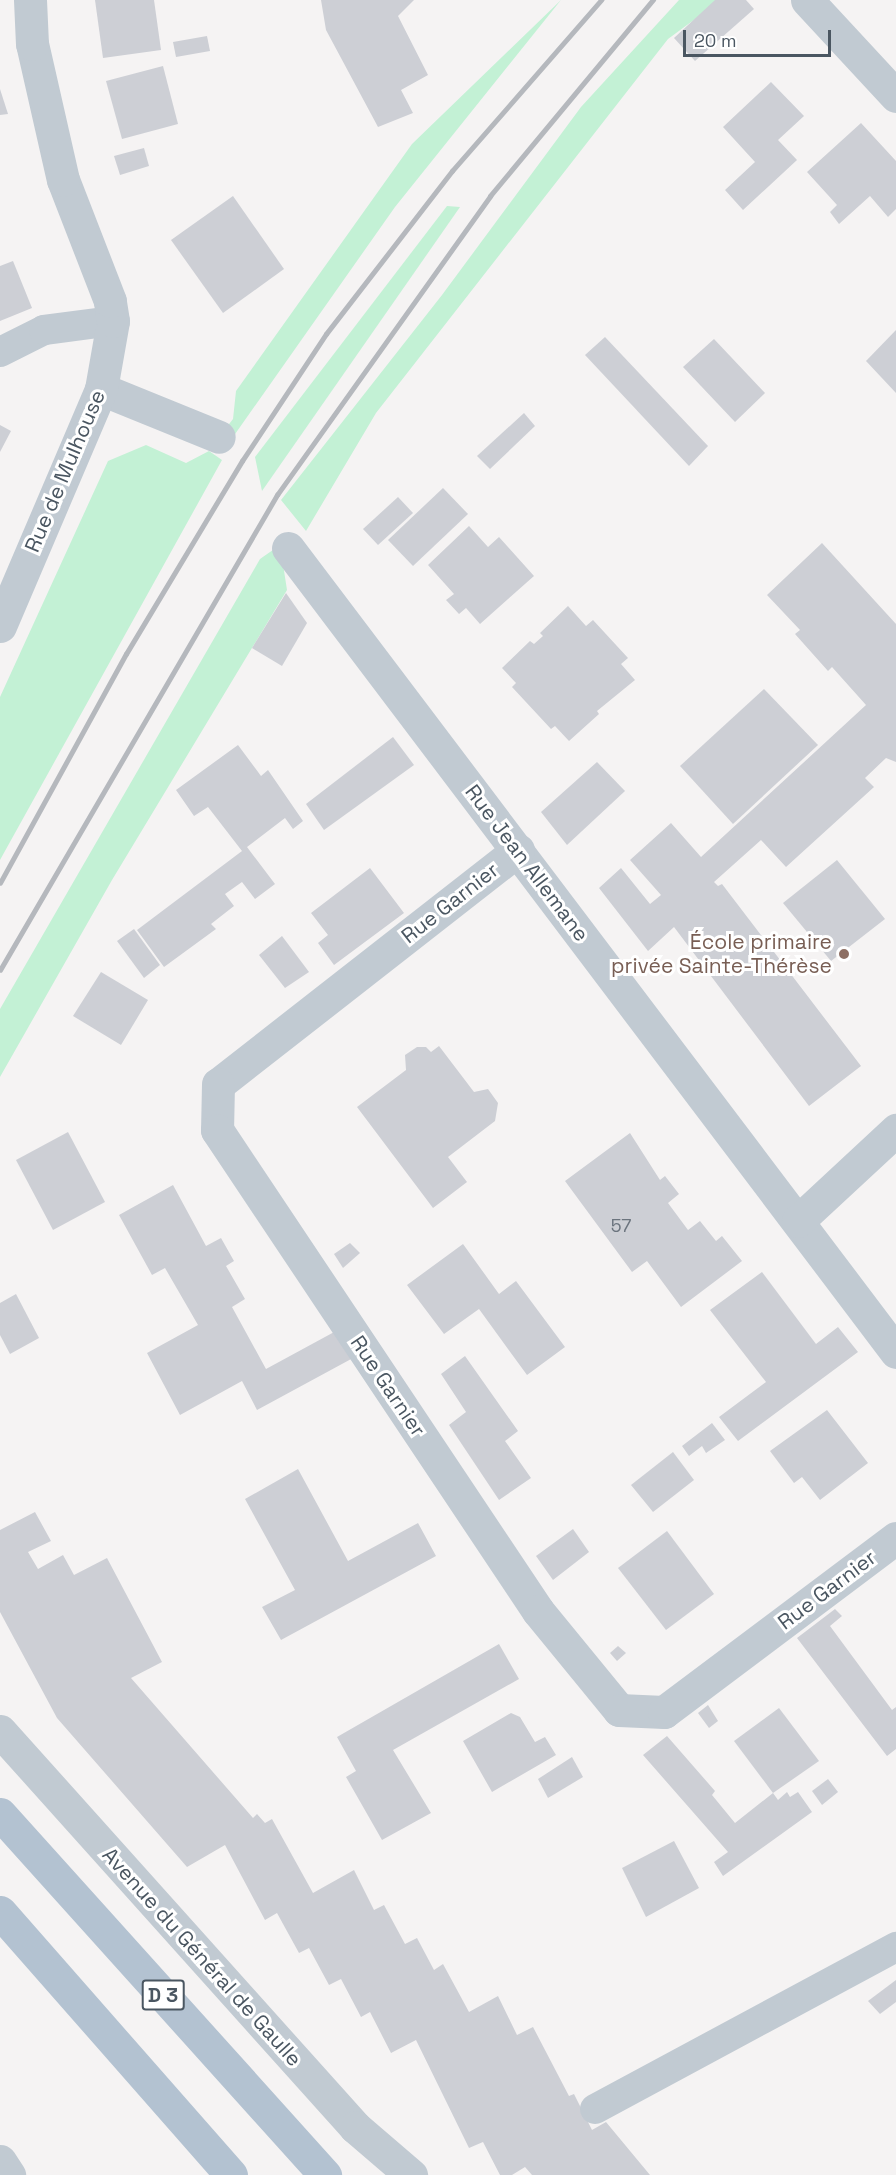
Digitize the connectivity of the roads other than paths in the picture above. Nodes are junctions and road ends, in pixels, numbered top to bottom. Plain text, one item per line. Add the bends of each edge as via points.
1 (30, 0) edge
2 (807, 0) edge
3 (896, 96) edge
4 (113, 321) junction
5 (0, 352) edge
6 (101, 389) junction
7 (219, 437) dead end
8 (288, 548) dead end
9 (0, 626) edge
10 (518, 850) junction
11 (896, 1130) edge
12 (804, 1229) junction
13 (896, 1352) edge
14 (896, 1538) edge
15 (0, 1731) edge
16 (0, 1814) edge
17 (0, 1912) edge
18 (896, 1947) edge
19 (595, 2109) dead end
20 (0, 2160) edge
21 (9, 2175) edge
22 (231, 2175) edge
23 (325, 2175) edge
24 (411, 2175) edge

1 - 4 street, Rue de Mulhouse via 32,44 63,180 110,301
2 - 3 street
4 - 5 lane via 44,330
4 - 6 street, Rue de Mulhouse
6 - 7 street
6 - 9 street, Rue de Mulhouse
8 - 10 street, Rue Jean Allemane
10 - 12 street, Rue Jean Allemane
10 - 14 street, Rue Garnier via 218,1084 217,1130 538,1611 619,1710 664,1712
11 - 12 street
12 - 13 street, Rue Jean Allemane
15 - 24 street, Avenue du Général de Gaulle via 356,2127
16 - 23 main road, D 3
17 - 22 main road
18 - 19 lane
20 - 21 street

